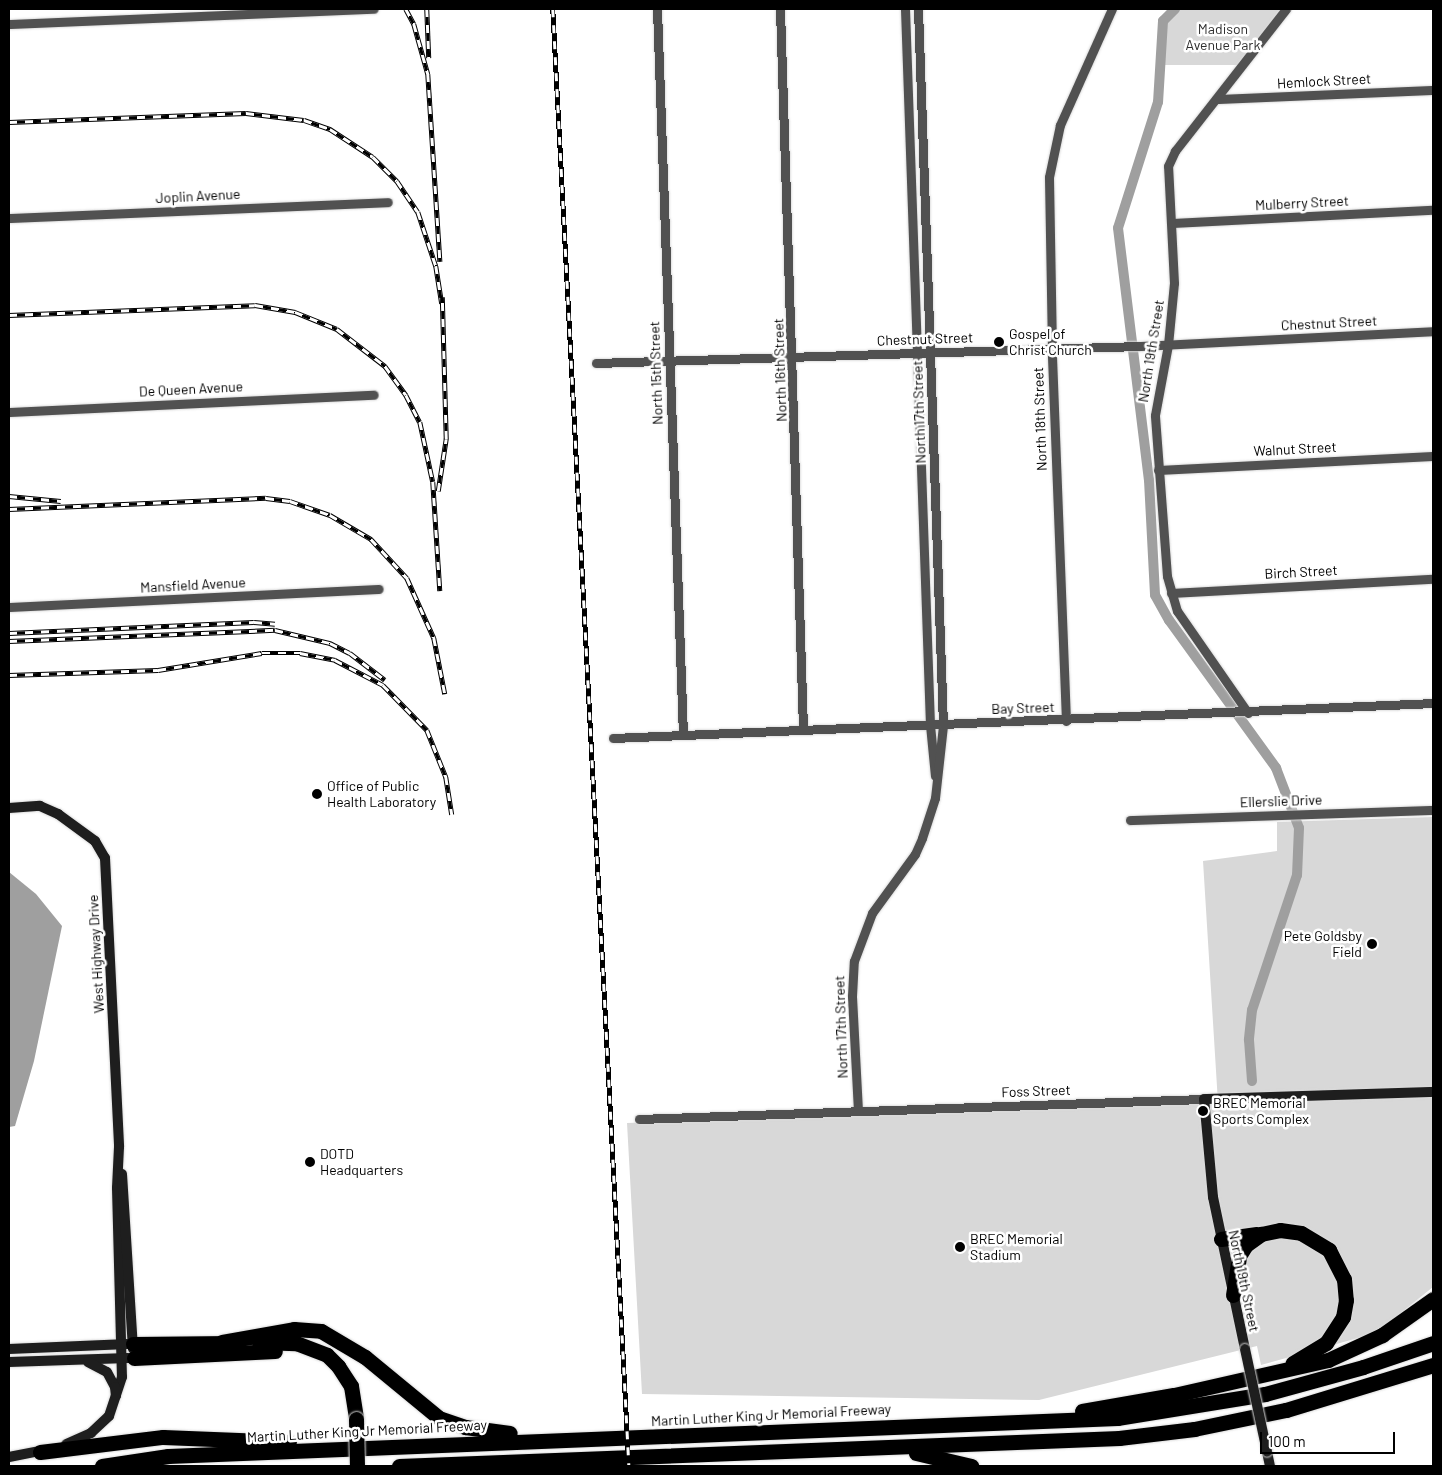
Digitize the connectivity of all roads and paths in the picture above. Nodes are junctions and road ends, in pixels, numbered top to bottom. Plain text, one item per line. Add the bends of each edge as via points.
1 (374, 9) edge
2 (657, 9) edge
3 (780, 9) edge
4 (905, 9) edge
5 (918, 9) edge
6 (1112, 9) edge
7 (1286, 9) edge
8 (9, 24) edge
9 (1433, 90) edge
10 (1216, 100) junction
11 (388, 202) dead end
12 (1433, 210) edge
13 (9, 218) edge
14 (1172, 223) junction
15 (912, 225) junction
16 (926, 225) junction
17 (1433, 331) edge
18 (1168, 345) junction
19 (1052, 350) junction
20 (916, 353) junction
21 (931, 353) junction
22 (794, 357) junction
23 (670, 361) junction
24 (596, 363) dead end
25 (374, 395) dead end
26 (9, 412) edge
27 (1433, 456) edge
28 (1158, 470) junction
29 (1433, 579) edge
30 (925, 589) junction
31 (938, 589) junction
32 (379, 590) dead end
33 (1171, 593) junction
34 (9, 607) edge
35 (1433, 703) edge
36 (1245, 713) junction
37 (1066, 721) junction
38 (930, 725) junction
39 (943, 725) junction
40 (803, 730) junction
41 (683, 736) junction
42 (613, 738) dead end
43 (936, 784) junction
44 (9, 808) edge
45 (1433, 810) edge
46 (1130, 820) dead end
47 (1433, 1092) edge
48 (1204, 1099) junction
49 (858, 1111) junction
50 (639, 1119) dead end
51 (1266, 1232) junction
52 (1221, 1239) junction
53 (1233, 1295) junction
54 (1433, 1299) edge
55 (222, 1342) junction
56 (1433, 1343) edge
57 (9, 1349) edge
58 (128, 1351) junction
59 (79, 1360) junction
60 (9, 1362) edge
61 (1433, 1365) edge
62 (1433, 1374) edge
63 (1394, 1379) junction
64 (1232, 1382) junction
65 (116, 1403) junction
66 (353, 1419) junction
67 (995, 1422) junction
68 (554, 1440) junction
69 (386, 1446) junction
70 (885, 1449) junction
71 (40, 1452) junction
72 (9, 1457) edge
73 (102, 1466) edge
74 (352, 1466) edge
75 (357, 1466) edge
76 (399, 1466) edge
77 (430, 1466) edge
78 (971, 1466) edge
79 (1270, 1466) edge

1 - 8 street
2 - 23 street, North 15th Street
3 - 22 street, North 16th Street
4 - 15 street, North 17th Street
5 - 16 street, North 17th Street
6 - 19 street, North 18th Street via 1060,125 1052,158 1049,238
7 - 10 street, North 19th Street
9 - 10 street, Hemlock Street
10 - 14 street, North 19th Street via 1169,159
11 - 13 street, Joplin Avenue
12 - 14 street, Mulberry Street
14 - 18 street, North 19th Street via 1174,283
15 - 16 street
15 - 20 street, North 17th Street
16 - 21 street, North 17th Street
17 - 18 street, Chestnut Street
18 - 19 street, Chestnut Street
18 - 28 street, North 19th Street via 1156,407
19 - 21 street, Chestnut Street
19 - 37 street, North 18th Street
20 - 21 street, Chestnut Street
20 - 22 street, Chestnut Street
20 - 30 street, North 17th Street
21 - 31 street, North 17th Street
22 - 23 street, Chestnut Street
22 - 40 street, North 16th Street
23 - 24 street, Chestnut Street
23 - 41 street, North 15th Street
25 - 26 street, De Queen Avenue
27 - 28 street, Walnut Street
28 - 33 street, North 19th Street
29 - 33 street, Birch Street
30 - 31 street
30 - 38 street, North 17th Street
31 - 39 street, North 17th Street
32 - 34 street, Mansfield Avenue
33 - 36 street, North 19th Street via 1177,611
35 - 36 street, Bay Street
36 - 37 street, Bay Street
37 - 39 street, Bay Street
38 - 39 street, Bay Street
38 - 40 street, Bay Street
38 - 43 street, North 17th Street
39 - 43 street, North 17th Street
40 - 41 street, Bay Street
41 - 42 street, Bay Street
43 - 49 street, North 17th Street via 934,804 919,847 877,905 856,956 852,996
44 - 58 street, West Highway Drive via 40,806 58,814 95,841 105,858 120,1166 124,1187
45 - 46 street, Ellerslie Drive
47 - 48 street, Foss Street
48 - 49 street, Foss Street
48 - 52 street, North 19th Street via 1211,1184
49 - 50 street, Foss Street
51 - 52 highway
51 - 53 highway via 1242,1250
51 - 64 highway via 1301,1233 1329,1250 1344,1279 1344,1311 1334,1334 1308,1356
52 - 53 street, North 19th Street
53 - 79 street, North 19th Street, bridge
54 - 64 highway via 1389,1331 1341,1355 1295,1369
55 - 58 highway
55 - 66 highway via 290,1342 320,1351 333,1360 347,1378 355,1400
55 - 68 highway via 294,1329 321,1332 365,1357 431,1413 447,1422 478,1430
56 - 67 highway, Martin Luther King Jr Memorial Freeway via 1319,1380 1201,1407 1091,1420
57 - 58 street
58 - 59 street
58 - 65 street, West Highway Drive
58 - 66 highway via 286,1350 304,1353 322,1360 339,1377
59 - 60 street
59 - 65 street via 107,1372 115,1387
61 - 63 highway
62 - 63 highway
63 - 70 highway via 1295,1408 1194,1429 1070,1442
64 - 67 highway via 1123,1406 1036,1413
65 - 71 street via 109,1416 91,1433
66 - 74 highway
66 - 75 highway, bridge
67 - 68 highway, Martin Luther King Jr Memorial Freeway
68 - 69 highway, Martin Luther King Jr Memorial Freeway
69 - 71 highway via 162,1437
69 - 73 highway, Martin Luther King Jr Memorial Freeway via 168,1456
70 - 77 highway
70 - 78 highway
71 - 72 street
76 - 77 highway

